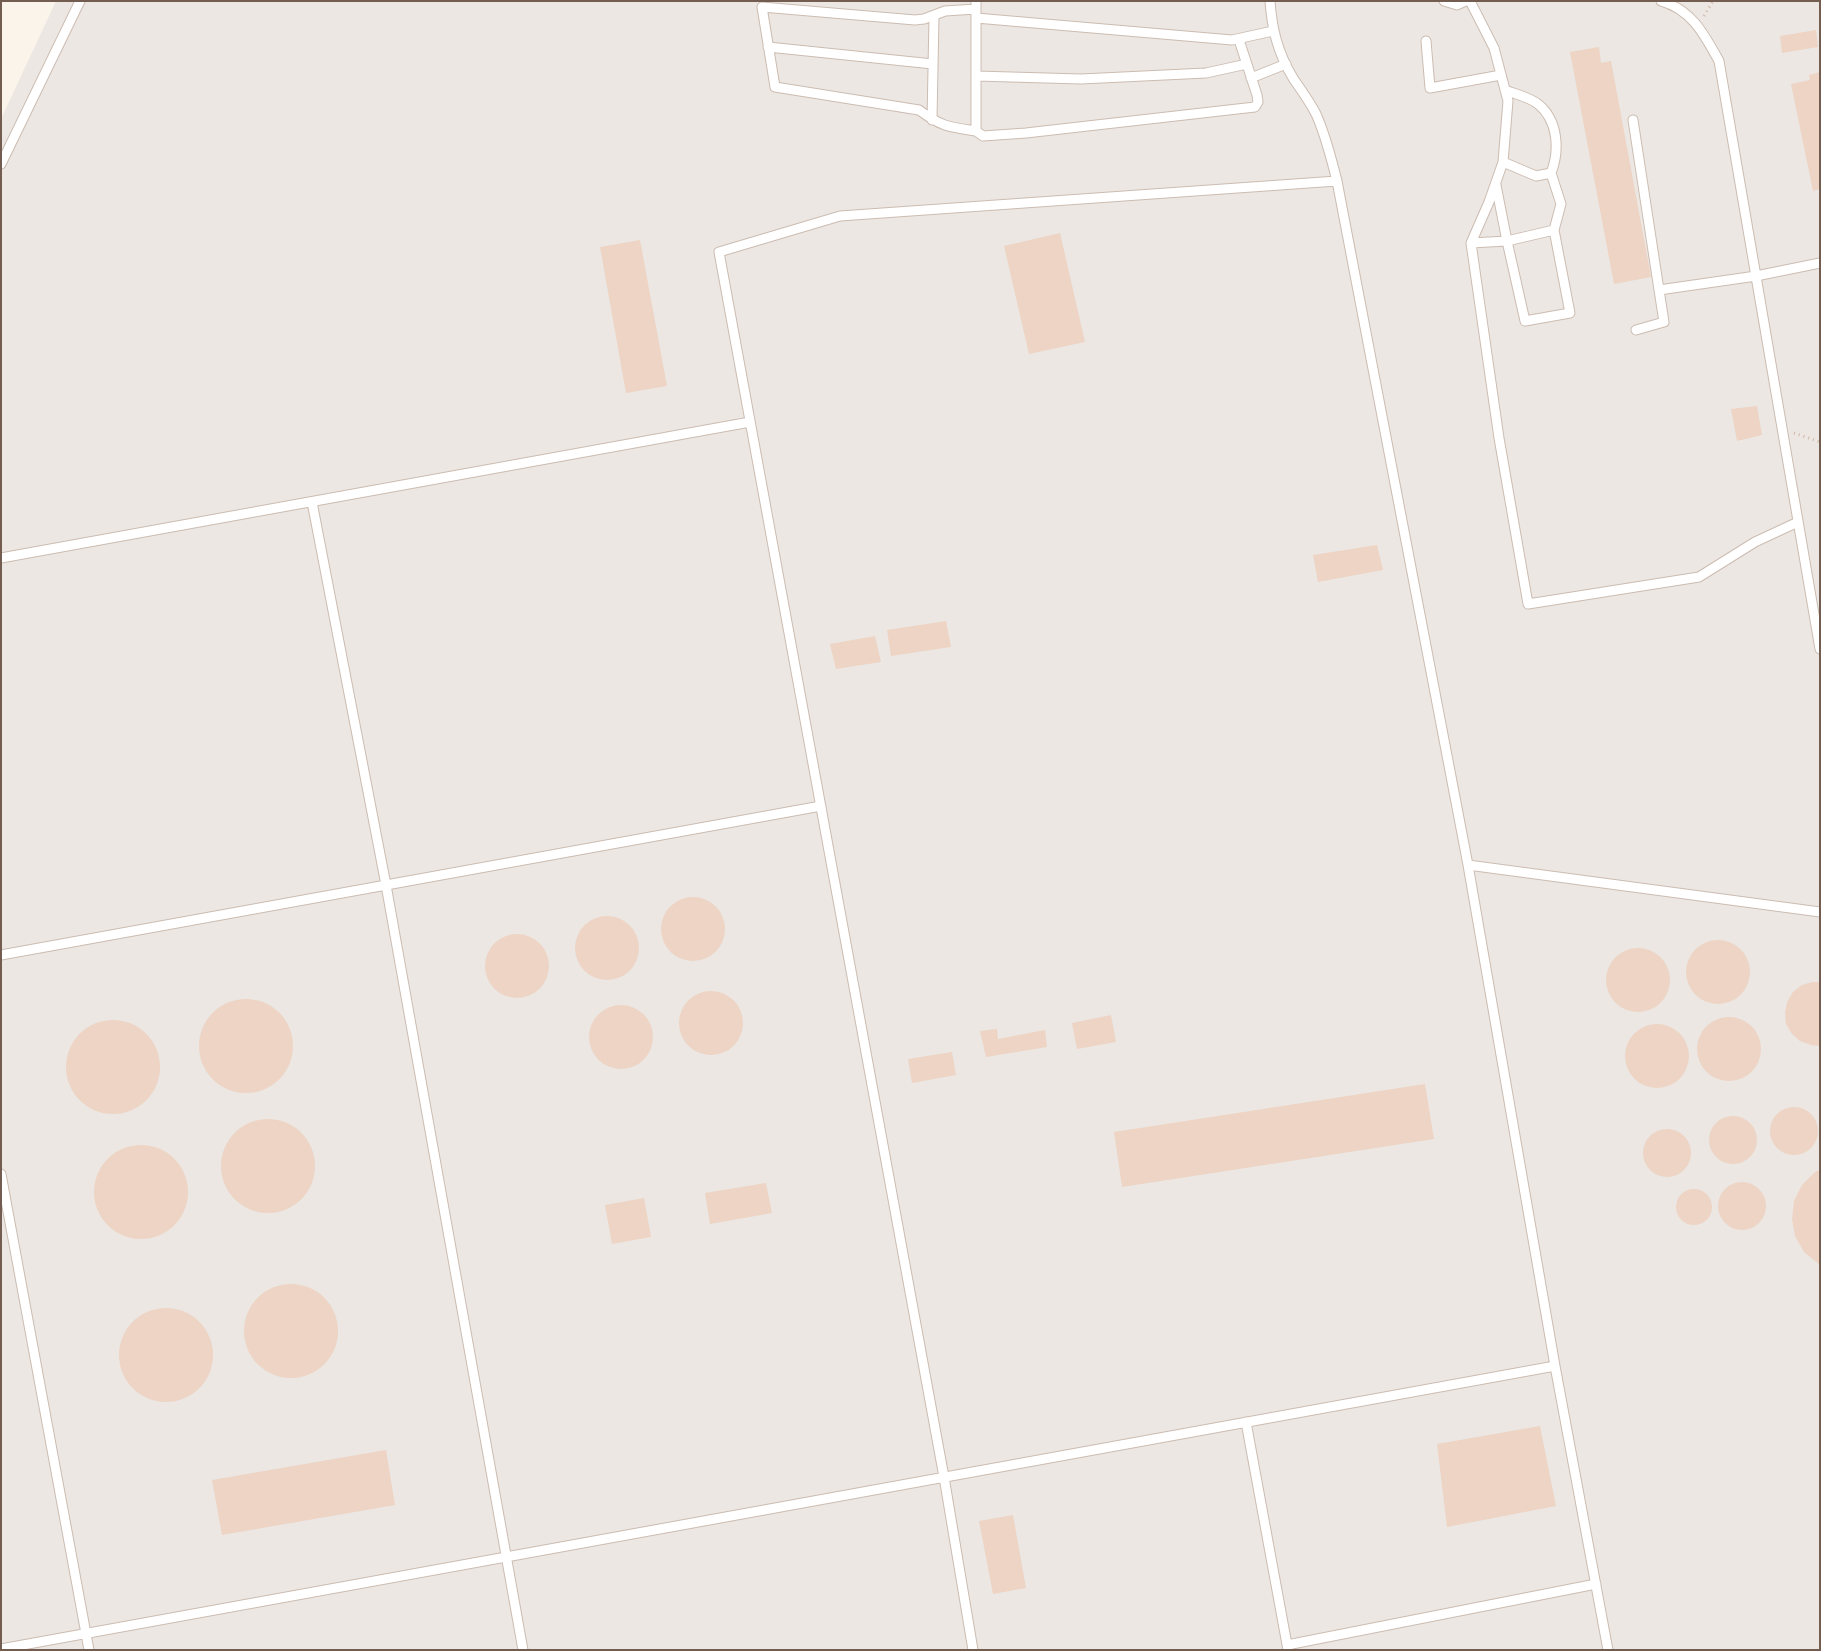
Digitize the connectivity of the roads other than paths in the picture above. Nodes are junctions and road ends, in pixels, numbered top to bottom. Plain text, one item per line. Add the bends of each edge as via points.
1 (80, 1) edge
2 (1270, 1) edge
3 (1444, 1) edge
4 (1466, 1) edge
5 (1470, 1) edge
6 (1660, 1) edge
7 (976, 9) edge
8 (934, 16) junction
9 (1272, 28) junction
10 (1239, 40) junction
11 (1426, 41) dead end
12 (768, 47) junction
13 (933, 64) junction
14 (1247, 64) junction
15 (1286, 64) junction
16 (1501, 75) junction
17 (976, 76) junction
18 (1251, 78) junction
19 (1505, 90) junction
20 (932, 120) junction
21 (1632, 120) dead end
22 (976, 131) junction
23 (1503, 162) junction
24 (1, 164) edge
25 (1551, 173) junction
26 (1337, 181) junction
27 (1496, 183) junction
28 (1554, 230) junction
29 (1507, 241) junction
30 (1471, 243) junction
31 (1820, 263) edge
32 (1756, 276) junction
33 (1659, 290) junction
34 (1636, 330) dead end
35 (750, 422) junction
36 (312, 502) junction
37 (1798, 522) junction
38 (1, 558) edge
39 (1820, 649) edge
40 (821, 806) junction
41 (1468, 865) junction
42 (386, 885) junction
43 (1820, 912) edge
44 (1, 955) edge
45 (1, 1174) edge
46 (1555, 1366) junction
47 (1246, 1422) junction
48 (944, 1477) junction
49 (505, 1558) junction
50 (1596, 1584) junction
51 (86, 1634) junction
52 (1287, 1647) edge
53 (1, 1649) edge
54 (88, 1650) edge
55 (523, 1650) edge
56 (973, 1650) edge
57 (1608, 1650) edge

1 - 24 lane
2 - 9 lane
3 - 4 lane via 1457,6
5 - 16 lane via 1494,48
6 - 32 lane via 1671,4 1691,18 1719,61
7 - 8 lane via 956,9
7 - 10 lane via 1191,38
7 - 17 lane
8 - 12 lane via 915,20 762,7
8 - 13 lane
9 - 10 lane
9 - 15 lane
10 - 14 lane
11 - 16 lane via 1430,88
12 - 13 lane
12 - 20 lane via 774,87 919,110
13 - 20 lane
14 - 17 lane via 1206,73 1081,79
14 - 18 lane
15 - 18 lane
15 - 26 lane via 1316,113
16 - 19 lane
17 - 22 lane
18 - 22 lane via 1258,102 1248,108 1026,133 983,136
19 - 23 lane via 1508,101
19 - 25 lane via 1538,104 1554,124 1556,159
20 - 22 lane via 947,127
21 - 33 lane
23 - 25 lane via 1536,176
23 - 27 lane
25 - 28 lane via 1561,204
26 - 35 lane via 840,216 719,252
26 - 41 lane
27 - 29 lane
27 - 30 lane
28 - 29 lane
28 - 29 lane via 1570,313 1526,322
29 - 30 lane
30 - 37 lane via 1498,438 1528,604 1700,577 1755,542
31 - 32 lane
32 - 33 lane
32 - 37 lane
33 - 34 lane via 1664,322
35 - 36 lane
35 - 40 lane
36 - 38 lane
36 - 42 lane
37 - 39 lane
40 - 42 lane
40 - 48 lane
41 - 43 lane
41 - 46 lane
42 - 44 lane
42 - 49 lane
45 - 51 lane
46 - 47 lane
46 - 50 lane
47 - 48 lane
47 - 52 lane
48 - 49 lane
48 - 56 lane
49 - 51 lane
49 - 55 lane
50 - 52 lane
50 - 57 lane
51 - 53 lane
51 - 54 lane

